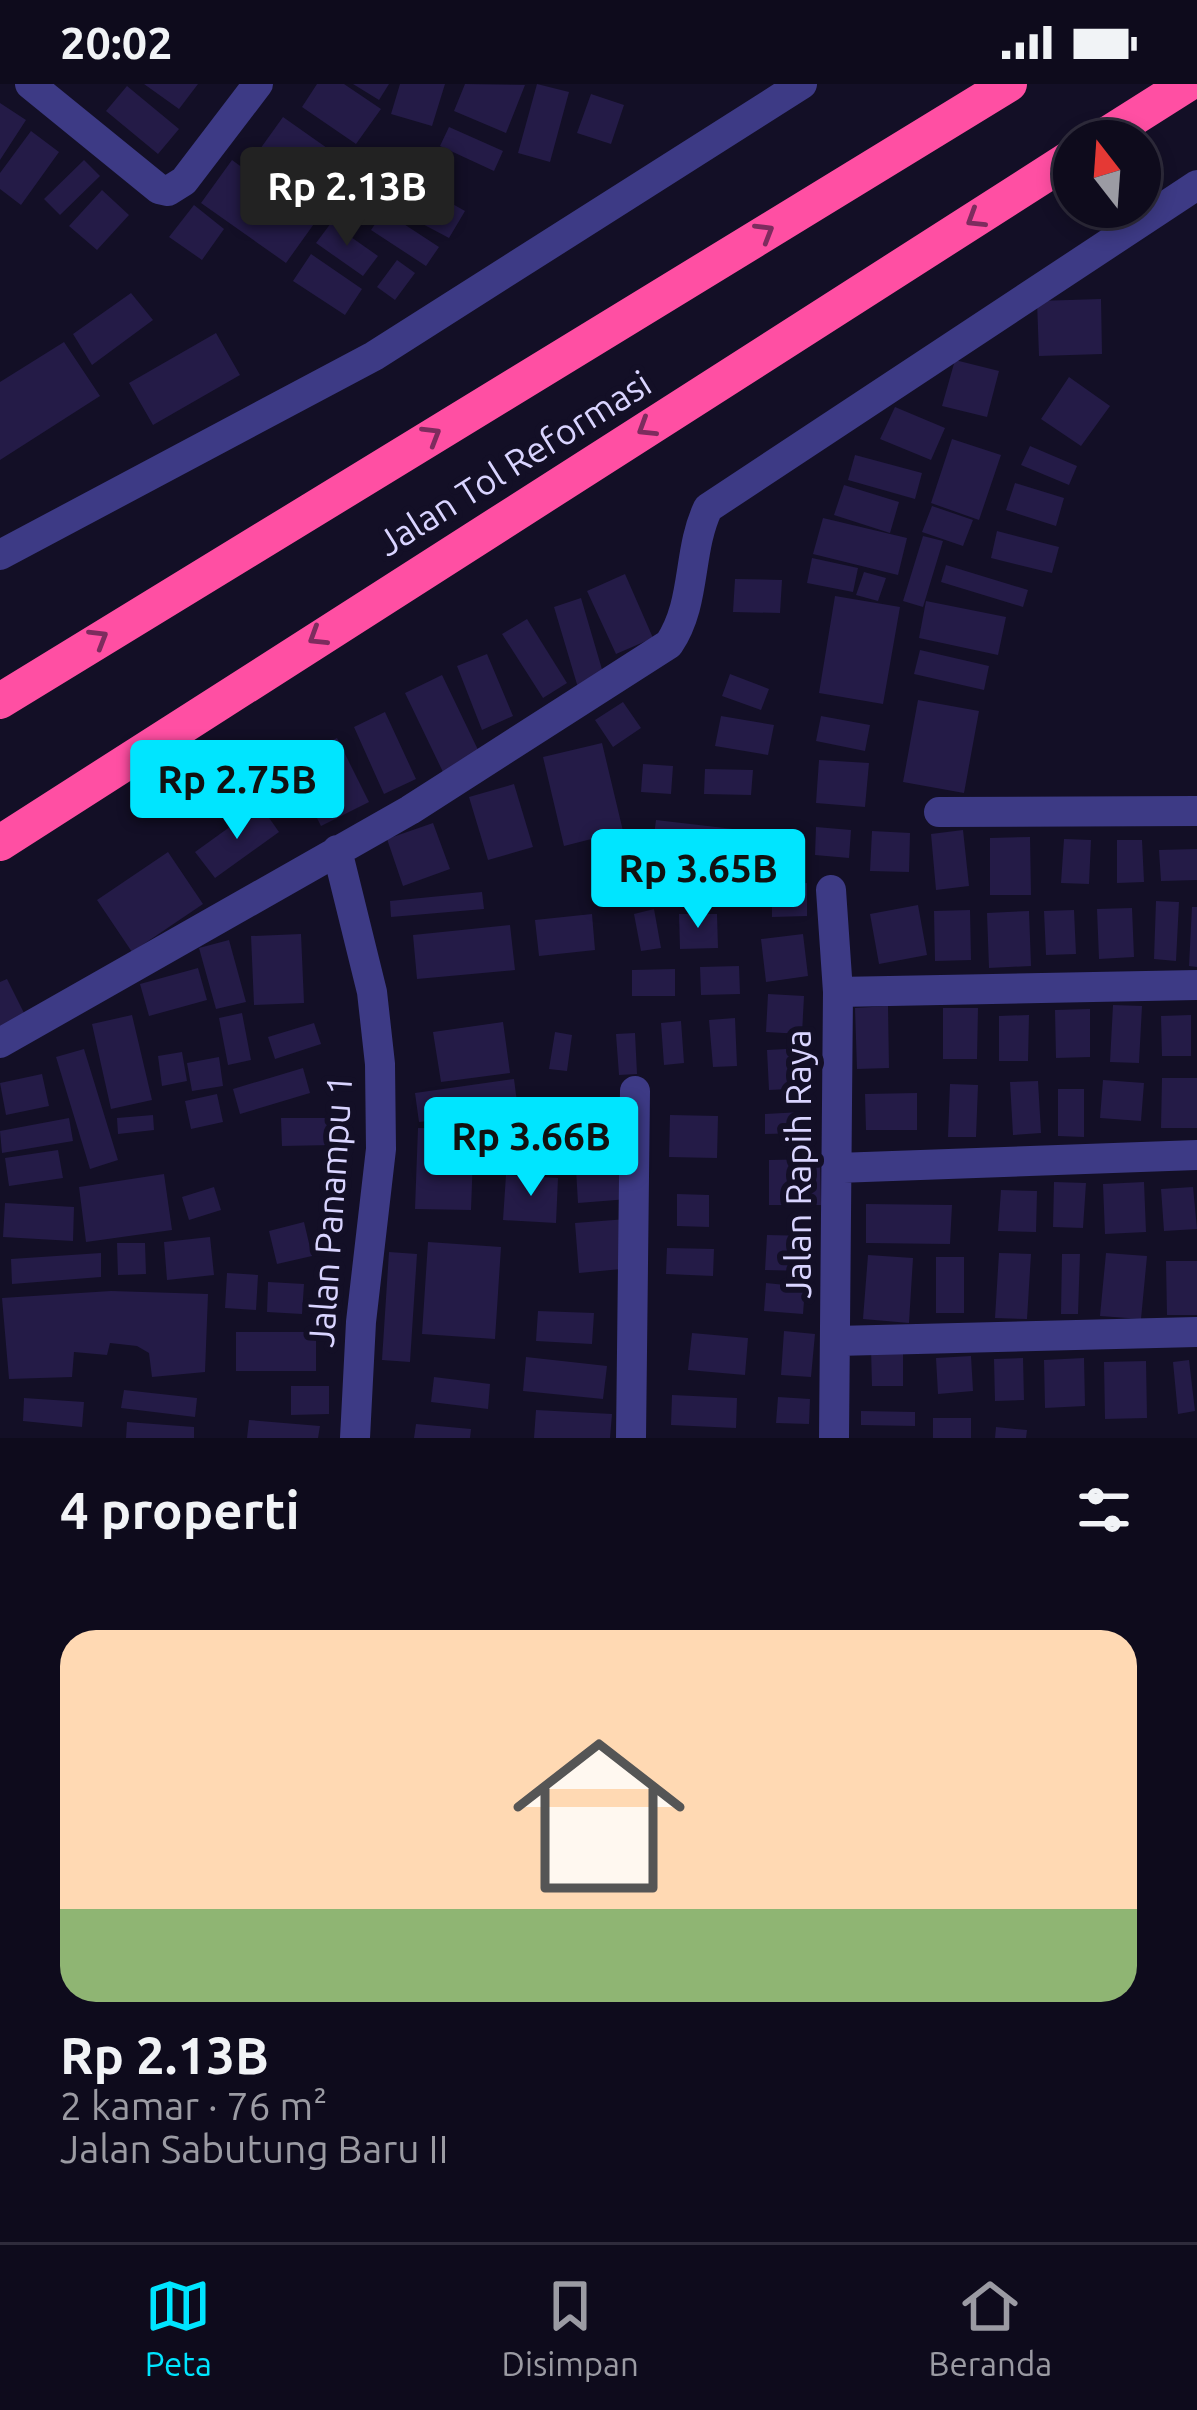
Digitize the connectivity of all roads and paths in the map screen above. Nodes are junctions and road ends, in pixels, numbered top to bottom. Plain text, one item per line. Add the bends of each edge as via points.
1 (30, 84) edge
2 (258, 84) edge
3 (802, 84) edge
4 (1009, 84) edge
5 (1187, 84) edge
6 (1130, 120) edge
7 (1053, 169) edge
8 (1197, 185) edge
9 (0, 555) edge
10 (0, 700) edge
11 (1197, 811) edge
12 (939, 812) dead end
13 (0, 843) edge
14 (337, 850) junction
15 (831, 890) dead end
16 (1197, 985) edge
17 (838, 992) junction
18 (0, 1043) edge
19 (635, 1091) dead end
20 (1197, 1155) edge
21 (837, 1168) junction
22 (1197, 1332) edge
23 (836, 1340) junction
24 (355, 1438) edge
25 (631, 1438) edge
26 (834, 1438) edge

1 - 2 street via 168,191
3 - 9 street via 374,356
10 -> 4 highway, Jalan Tol Reformasi
5 - 6 highway
7 -> 13 highway, Jalan Tol Reformasi
8 - 14 street via 708,508 686,612 669,644
11 - 12 street
14 - 18 street
14 - 24 street, Jalan Panampu 1 via 372,992 380,1064 381,1149
15 - 17 street, Jalan Rapih Raya
16 - 17 street
17 - 21 street, Jalan Rapih Raya
19 - 25 street
20 - 21 street
21 - 23 street, Jalan Rapih Raya
22 - 23 street
23 - 26 street, Jalan Rapih Raya

